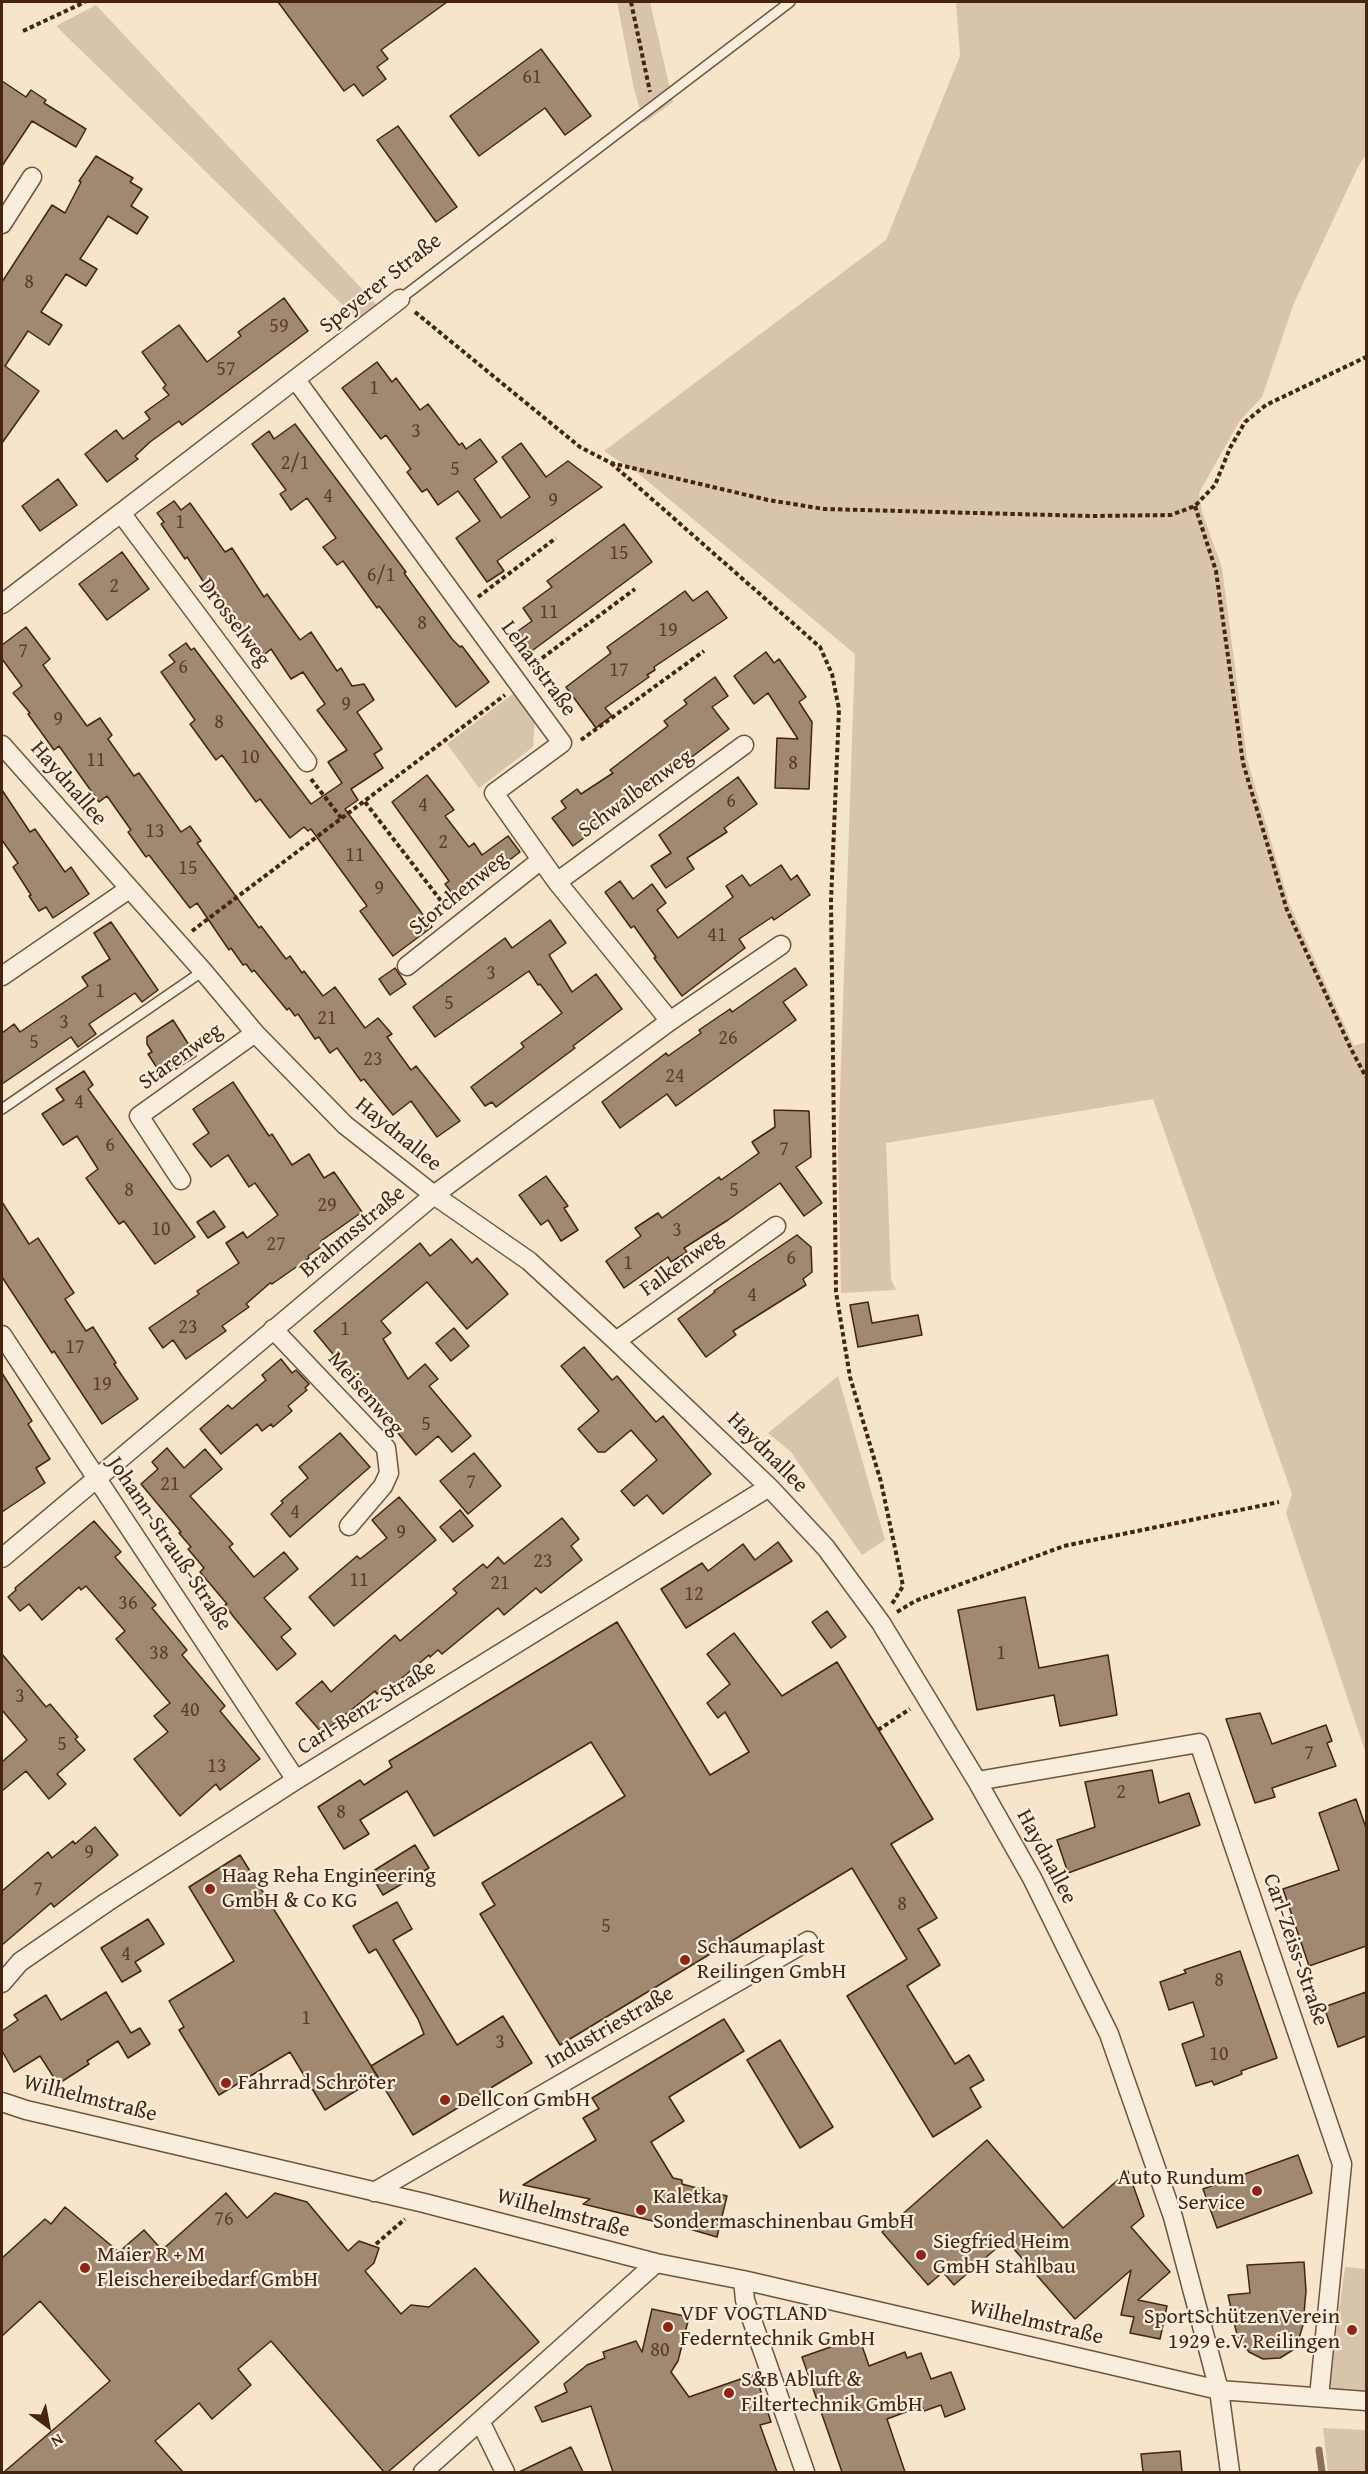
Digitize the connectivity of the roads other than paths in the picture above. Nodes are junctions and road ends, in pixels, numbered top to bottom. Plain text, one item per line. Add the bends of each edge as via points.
1 (790, 2) edge
2 (32, 177) dead end
3 (2, 224) edge
4 (400, 299) joint
5 (296, 380) junction
6 (121, 513) junction
7 (2, 604) edge
8 (2, 745) edge
9 (744, 745) dead end
10 (307, 762) road end
11 (540, 860) junction
12 (557, 882) junction
13 (129, 889) junction
14 (781, 945) dead end
15 (407, 966) dead end
16 (203, 971) junction
17 (2, 976) edge
18 (670, 1021) junction
19 (255, 1033) junction
20 (2, 1109) edge
21 (181, 1180) dead end
22 (434, 1195) junction
23 (776, 1226) dead end
24 (273, 1329) junction
25 (2, 1335) edge
26 (616, 1341) junction
27 (96, 1478) junction
28 (769, 1487) junction
29 (348, 1526) dead end
30 (2, 1558) edge
31 (296, 1780) junction
32 (977, 1781) junction
33 (808, 1941) dead end
34 (2, 1983) edge
35 (2, 2102) edge
36 (374, 2192) junction
37 (656, 2263) junction
38 (743, 2280) junction
39 (1219, 2390) junction
40 (1319, 2397) junction
41 (1366, 2401) edge
42 (480, 2421) junction
43 (423, 2472) edge
44 (505, 2472) edge
45 (806, 2472) edge
46 (1230, 2472) edge

1 - 4 lane, Speyerer Straße
2 - 3 street
4 - 5 street, Speyerer Straße
5 - 6 street, Speyerer Straße
5 - 11 street, Leharstraße via 562,743 494,793
6 - 7 street, Speyerer Straße
6 - 10 street, Drosselweg
8 - 13 street, Haydnallee
9 - 12 street, Schwalbenweg
11 - 12 street, Leharstraße
11 - 15 street, Storchenweg
12 - 18 street, Leharstraße
13 - 16 street, Haydnallee
13 - 17 street
14 - 18 street, Brahmsstraße
16 - 19 street, Haydnallee
16 - 20 lane
18 - 22 street, Brahmsstraße
19 - 21 street, Starenweg via 139,1116
19 - 22 street, Haydnallee via 345,1125
22 - 24 street, Brahmsstraße
22 - 26 street, Haydnallee via 529,1261
23 - 26 street, Falkenweg
24 - 27 street, Brahmsstraße
24 - 29 street, Meisenweg via 386,1448 389,1473 383,1486
25 - 27 street, Johann-Strauß-Straße
26 - 28 street, Haydnallee
27 - 30 street, Brahmsstraße
27 - 31 street, Johann-Strauß-Straße
28 - 31 street, Carl-Benz-Straße
28 - 32 street, Haydnallee via 826,1548 881,1623
31 - 34 street, Carl-Benz-Straße via 20,1962
32 - 39 street, Haydnallee via 1032,1878 1109,2034 1173,2217
32 - 40 street, Carl-Zeiss-Straße via 1199,1743 1342,2164
33 - 36 street, Industriestraße
35 - 36 street, Wilhelmstraße
36 - 37 street, Wilhelmstraße
37 - 38 street, Wilhelmstraße
37 - 42 street
38 - 39 street, Wilhelmstraße
38 - 45 street via 745,2300
39 - 40 street, Wilhelmstraße
39 - 46 street, Haydnallee
40 - 41 street, Wilhelmstraße
42 - 43 street
42 - 44 street

